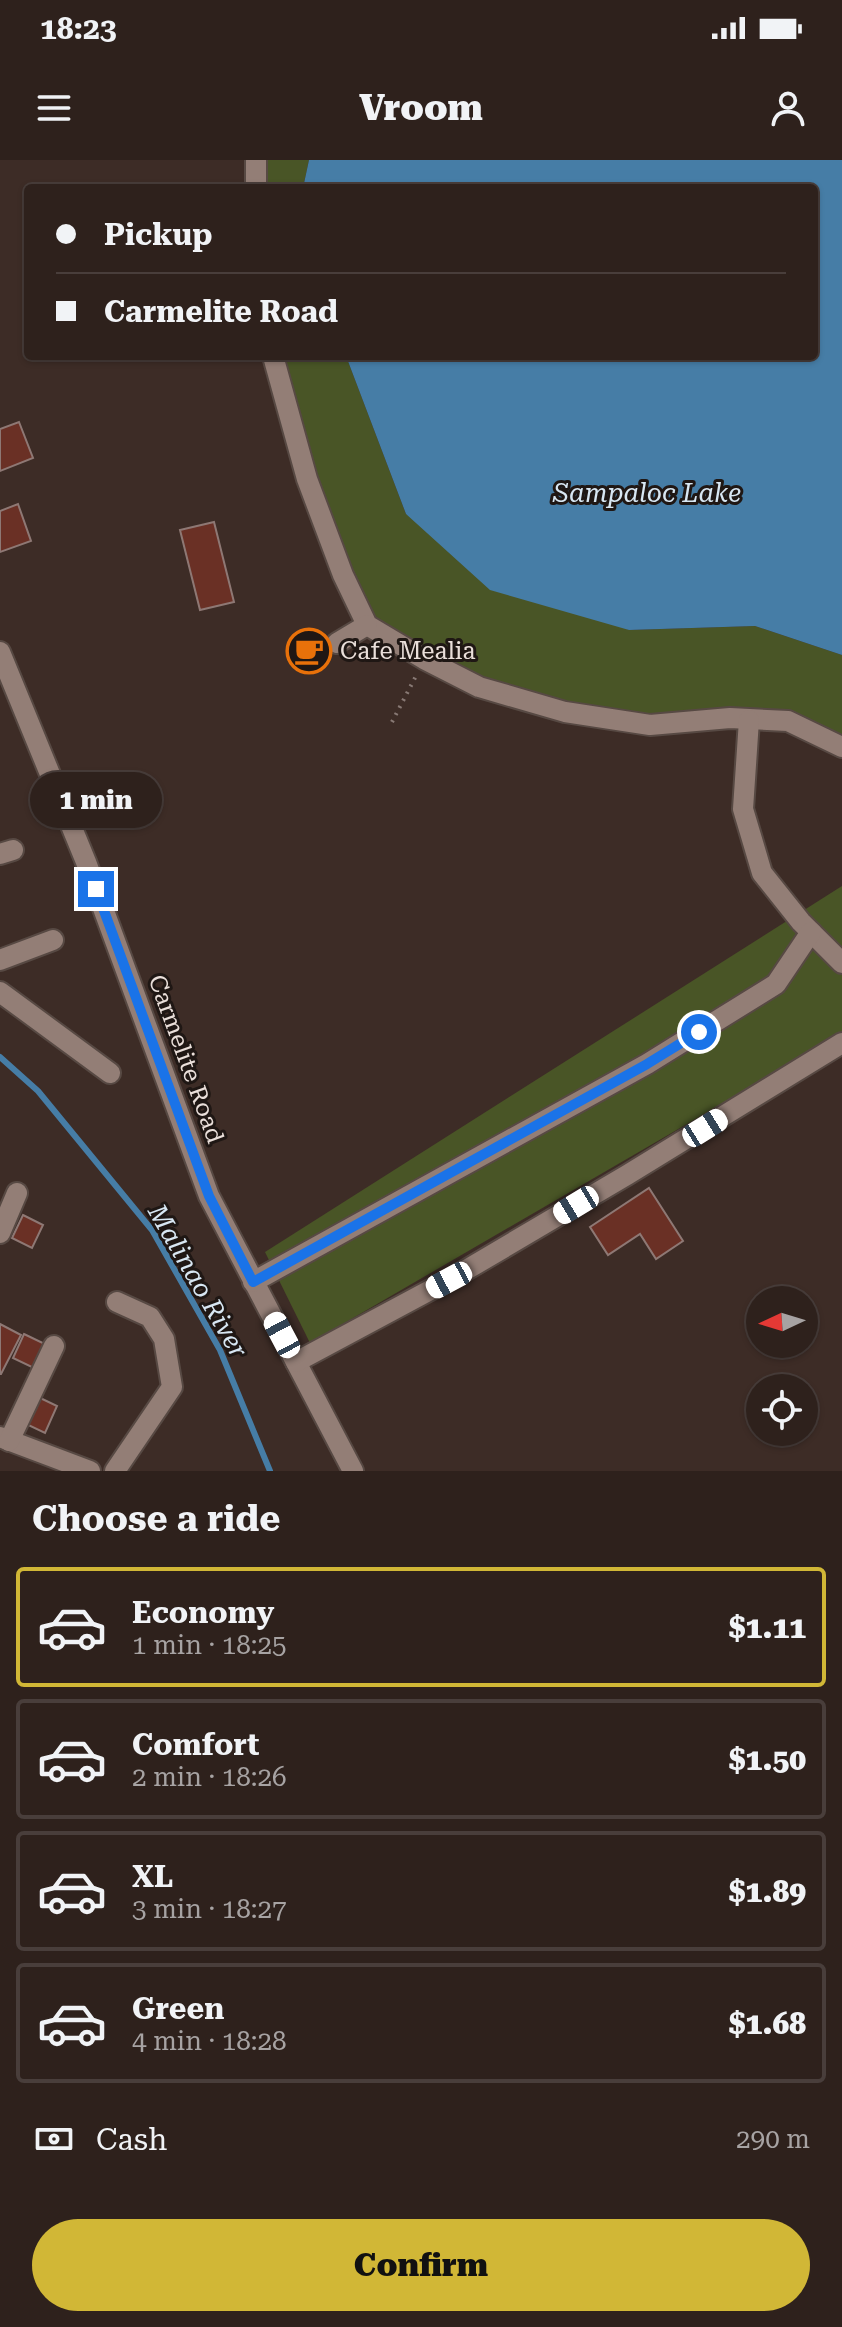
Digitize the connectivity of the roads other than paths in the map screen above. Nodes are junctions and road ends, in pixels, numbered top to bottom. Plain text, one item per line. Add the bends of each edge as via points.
1 (256, 160) edge
2 (256, 184) edge
3 (274, 360) edge
4 (367, 625) junction
5 (337, 643) dead end
6 (0, 652) edge
7 (749, 720) junction
8 (842, 747) edge
9 (811, 932) junction
10 (53, 940) dead end
11 (0, 960) edge
12 (842, 963) edge
13 (0, 992) edge
14 (842, 1043) edge
15 (110, 1073) dead end
16 (17, 1193) dead end
17 (0, 1233) edge
18 (253, 1282) junction
19 (117, 1302) dead end
20 (54, 1346) dead end
21 (296, 1362) junction
22 (4, 1439) edge
23 (90, 1471) edge
24 (115, 1471) edge
25 (353, 1471) edge

1 - 2 street
3 - 4 street via 307,479
4 - 5 street
4 - 7 street via 479,687 565,712 650,725
6 - 18 street, Carmelite Road via 86,862 209,1196
7 - 8 street via 788,721
7 - 9 street via 743,809 762,873
9 - 12 street
9 - 18 street via 776,984 647,1064
10 - 11 street
13 - 15 street
14 - 21 street via 449,1280
16 - 17 street
18 - 21 street, Carmelite Road
19 - 24 street via 150,1317 164,1339 172,1387
20 - 22 street
21 - 25 street, Carmelite Road
22 - 23 street

